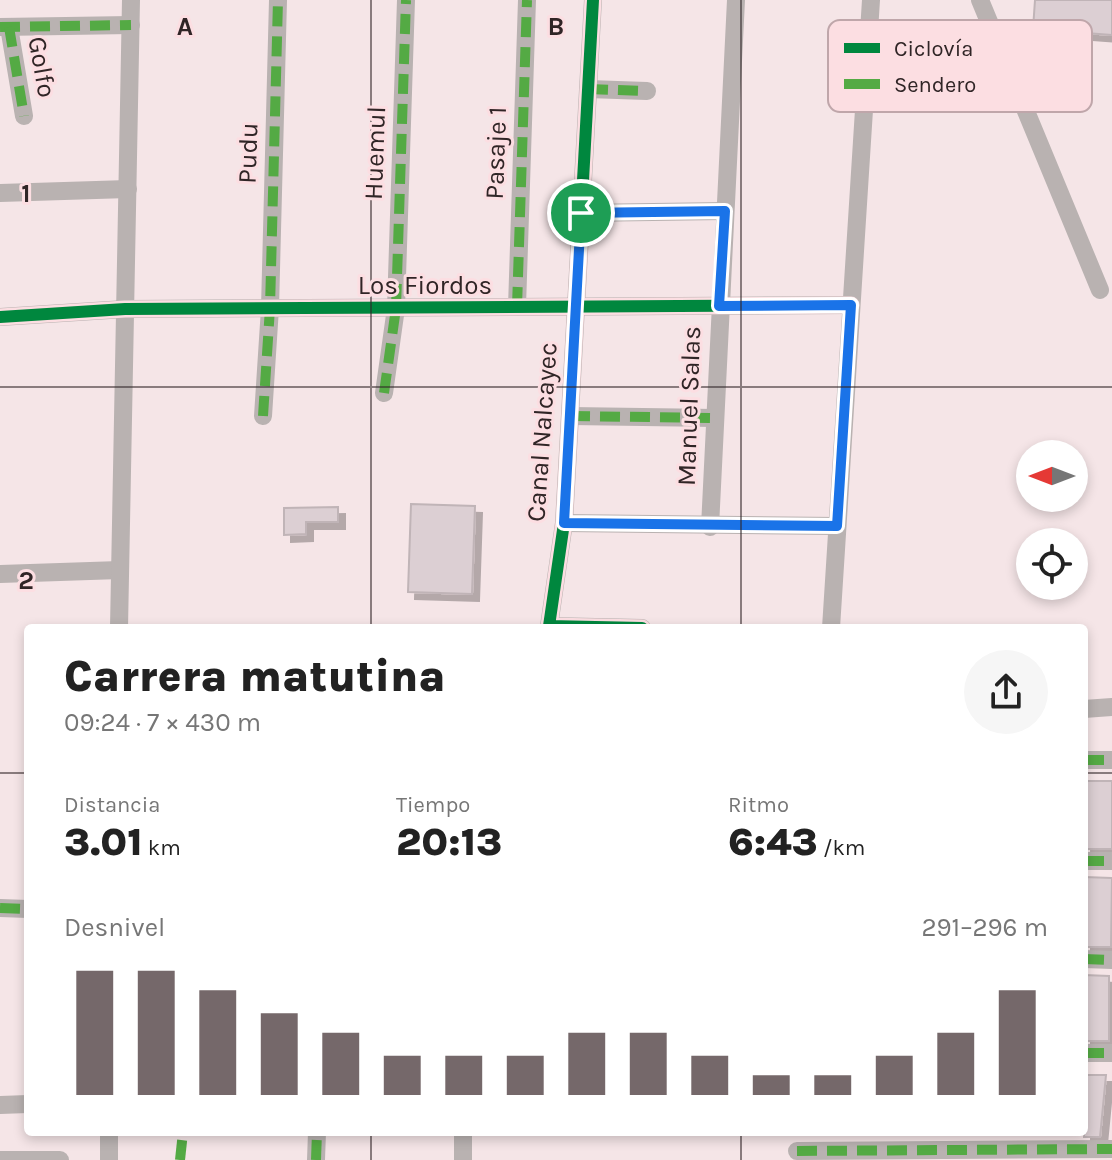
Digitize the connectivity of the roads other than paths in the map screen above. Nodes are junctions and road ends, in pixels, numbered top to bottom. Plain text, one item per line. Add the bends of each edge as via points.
1 (131, 0) edge
2 (278, 0) edge
3 (406, 0) edge
4 (527, 0) edge
5 (593, 0) edge
6 (736, 0) edge
7 (871, 0) edge
8 (980, 0) edge
9 (870, 20) edge
10 (988, 20) edge
11 (131, 25) junction
12 (5, 27) edge
13 (588, 89) junction
14 (647, 91) dead end
15 (864, 112) edge
16 (1026, 112) edge
17 (24, 116) dead end
18 (128, 189) junction
19 (0, 193) edge
20 (725, 211) junction
21 (581, 213) junction
22 (1100, 290) dead end
23 (851, 305) junction
24 (719, 306) junction
25 (517, 307) junction
26 (576, 307) junction
27 (270, 308) junction
28 (396, 308) junction
29 (125, 309) junction
30 (0, 317) edge
31 (384, 393) dead end
32 (263, 416) dead end
33 (570, 416) junction
34 (715, 418) junction
35 (564, 523) junction
36 (837, 526) junction
37 (710, 527) junction
38 (120, 570) junction
39 (0, 574) edge
40 (119, 624) edge
41 (549, 624) edge
42 (831, 624) edge
43 (1112, 707) edge
44 (1088, 709) edge
45 (1088, 760) edge
46 (1112, 760) edge
47 (1088, 861) edge
48 (1112, 861) edge
49 (0, 908) edge
50 (24, 909) edge
51 (1088, 959) edge
52 (1112, 960) edge
53 (1088, 1053) edge
54 (1112, 1053) edge
55 (24, 1104) edge
56 (0, 1105) edge
57 (109, 1136) edge
58 (317, 1136) edge
59 (463, 1136) edge
60 (797, 1148) edge
61 (1112, 1149) edge
62 (0, 1160) edge
63 (60, 1160) edge
64 (109, 1160) edge
65 (316, 1160) edge
66 (463, 1160) edge

1 - 11 street
2 - 27 street, Pudu
3 - 28 street, Huemul
4 - 25 street, Pasaje 1
5 - 13 street, Canal Nalcayec
6 - 20 street, Manuel Salas
7 - 9 street
8 - 10 street
11 - 12 street, Golfo
11 - 18 street
12 - 17 street, Golfo
13 - 14 street
13 - 21 street, Canal Nalcayec
15 - 23 street
16 - 22 street
18 - 19 street
18 - 29 street
20 - 21 street
20 - 24 street, Manuel Salas
21 - 26 street, Canal Nalcayec
23 - 24 street, Los Fiordos
23 - 36 street
24 - 26 street, Los Fiordos
24 - 34 street, Manuel Salas
25 - 26 street, Los Fiordos
25 - 28 street, Los Fiordos
26 - 33 street, Canal Nalcayec
27 - 28 street, Los Fiordos
27 - 29 street, Los Fiordos
27 - 32 street, Pudu
28 - 31 street, Huemul
29 - 30 street, Los Fiordos
29 - 38 street
33 - 34 street
33 - 35 street, Canal Nalcayec
34 - 37 street, Manuel Salas
35 - 37 street
35 - 41 street, Canal Nalcayec
36 - 37 street
36 - 42 street
38 - 39 street
38 - 40 street
43 - 44 street
45 - 46 street
47 - 48 street
49 - 50 street
51 - 52 street
53 - 54 street
55 - 56 street
57 - 64 street
58 - 65 street
59 - 66 street
60 - 61 street
62 - 63 street

